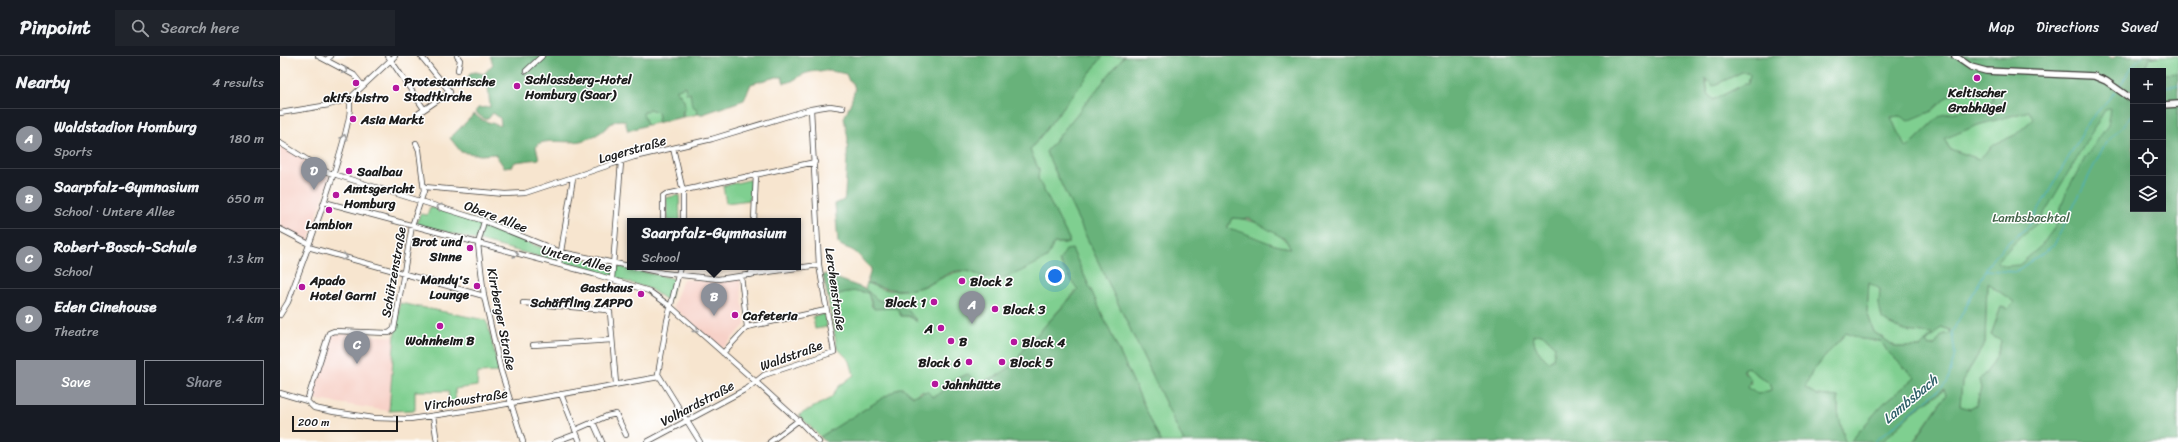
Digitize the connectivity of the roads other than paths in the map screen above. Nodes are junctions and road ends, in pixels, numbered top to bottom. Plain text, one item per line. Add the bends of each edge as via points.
1 (318, 56) edge
2 (331, 56) edge
3 (395, 56) edge
4 (430, 56) edge
5 (458, 56) edge
6 (542, 56) edge
7 (1955, 56) edge
8 (389, 58) edge
9 (423, 58) edge
10 (326, 60) junction
11 (458, 70) dead end
12 (526, 71) dead end
13 (362, 85) junction
14 (2130, 98) edge
15 (349, 99) junction
16 (2178, 104) edge
17 (2166, 105) edge
18 (843, 108) dead end
19 (424, 109) junction
20 (811, 109) junction
21 (280, 113) edge
22 (419, 113) dead end
23 (280, 142) edge
24 (416, 143) dead end
25 (673, 148) junction
26 (621, 162) junction
27 (815, 162) junction
28 (334, 174) junction
29 (756, 174) junction
30 (573, 178) junction
31 (424, 187) junction
32 (682, 191) junction
33 (421, 201) junction
34 (324, 202) junction
35 (663, 218) edge
36 (683, 218) edge
37 (754, 218) edge
38 (484, 221) junction
39 (412, 226) junction
40 (280, 229) edge
41 (478, 244) junction
42 (308, 245) junction
43 (561, 252) junction
44 (558, 264) junction
45 (613, 264) junction
46 (819, 265) junction
47 (627, 267) edge
48 (801, 268) edge
49 (646, 270) edge
50 (680, 270) edge
51 (752, 270) edge
52 (785, 270) edge
53 (403, 273) junction
54 (751, 275) junction
55 (679, 276) junction
56 (741, 276) junction
57 (612, 279) junction
58 (484, 296) junction
59 (523, 303) dead end
60 (670, 306) junction
61 (282, 310) edge
62 (826, 310) junction
63 (280, 315) edge
64 (747, 327) junction
65 (612, 340) junction
66 (533, 345) dead end
67 (834, 352) joint
68 (723, 353) junction
69 (659, 377) junction
70 (755, 381) junction
71 (616, 384) junction
72 (280, 394) edge
73 (561, 394) junction
74 (307, 401) junction
75 (511, 403) junction
76 (433, 416) junction
77 (799, 420) junction
78 (593, 422) junction
79 (687, 422) junction
80 (575, 432) junction
81 (626, 435) dead end
82 (437, 442) edge
83 (523, 442) edge
84 (555, 442) edge
85 (580, 442) edge
86 (602, 442) edge
87 (647, 442) edge
88 (700, 442) edge
89 (770, 442) edge
90 (820, 442) edge

1 - 10 street
2 - 10 street
3 - 8 street
4 - 9 street
5 - 11 street
6 - 12 street
7 - 14 main road via 1966,64 1986,71 2088,75 2101,78
8 - 13 street
8 - 19 street
9 - 19 street via 450,92
10 -> 13 street via 354,75
13 - 15 street
15 - 21 street
28 -> 15 street via 351,108
16 - 17 main road
18 - 20 street, Lagerstraße via 830,106
19 - 22 street
20 - 25 street, Lagerstraße
20 - 27 street, Lerchenstraße
23 - 28 street, Obere Allee
24 - 31 street, Schützenstraße
25 - 26 street, Lagerstraße
25 - 32 street
26 - 30 street, Lagerstraße
26 - 45 street
27 - 29 street
27 - 46 street, Lerchenstraße
28 - 33 street, Obere Allee
28 - 34 street
29 - 32 street
29 - 37 street
30 - 31 street, Lagerstraße via 522,194
30 - 43 street
31 - 33 street, Schützenstraße
32 - 35 street via 663,196
32 - 36 street
38 -> 33 street, Obere Allee
33 - 39 street, Schützenstraße
34 - 39 street, Untere Allee
34 - 42 street
38 - 41 street, Kirrberger Straße
38 - 43 street, Obere Allee
39 - 41 street, Untere Allee
39 - 53 street, Schützenstraße
40 - 42 street
41 -> 44 street, Untere Allee
41 - 58 street, Kirrberger Straße
42 -> 53 street
42 - 61 street
43 - 44 street
43 - 45 street, Obere Allee
44 - 57 street, Untere Allee
45 - 47 street, Obere Allee
45 - 57 street
46 - 48 street, Obere Allee
46 - 62 street, Lerchenstraße
49 - 55 street, Obere Allee
50 - 55 street
51 - 54 street
52 - 54 street, Obere Allee
53 - 58 street
53 - 74 street, Schützenstraße via 394,329 389,333 329,333
54 - 56 street, Obere Allee
55 - 56 street, Obere Allee via 712,279
55 - 60 street
56 - 64 street
57 - 60 street, Untere Allee via 649,291
58 - 75 street, Kirrberger Straße
59 - 65 street via 607,310 611,315
60 -> 68 street, Untere Allee
60 - 69 street via 658,370
61 - 63 street
62 - 64 street
62 - 67 street, Lerchenstraße
64 - 68 street
65 - 66 street
65 - 71 street
67 - 70 street, Waldstraße via 764,375
68 - 70 street, Untere Allee
69 - 71 street, Virchowstraße
69 - 79 street
70 - 77 street, Untere Allee
70 - 79 street, Volhardstraße via 748,388
71 - 73 street, Virchowstraße
72 - 74 street, Virchowstraße
73 - 75 street, Virchowstraße
73 - 80 street
74 - 76 street, Virchowstraße via 314,408 374,418
75 - 76 street, Virchowstraße
75 - 83 street, Kirrberger Straße
76 - 82 street
77 - 89 street
77 - 90 street, Untere Allee
78 - 80 street
78 - 81 street via 616,414
78 - 86 street
79 - 87 street, Volhardstraße
79 - 88 street
80 - 84 street
80 - 85 street

